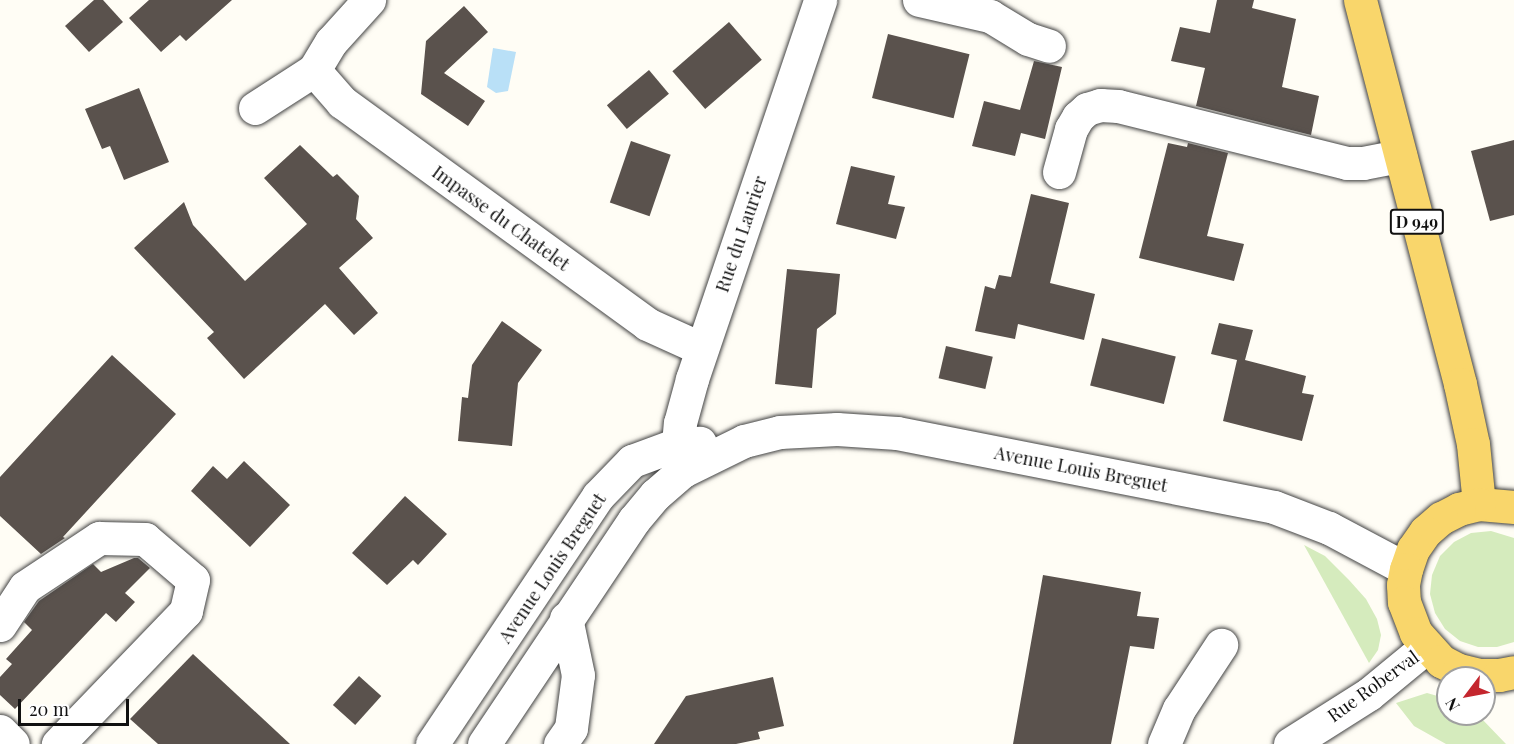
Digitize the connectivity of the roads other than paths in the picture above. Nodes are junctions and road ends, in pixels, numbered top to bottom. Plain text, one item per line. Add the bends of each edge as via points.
1 (369, 0) edge
2 (820, 0) edge
3 (919, 0) edge
4 (1360, 0) edge
5 (1049, 46) dead end
6 (314, 70) junction
7 (255, 108) dead end
8 (1400, 156) junction
9 (1059, 172) dead end
10 (702, 349) junction
11 (680, 457) junction
12 (1479, 504) junction
13 (1514, 507) edge
14 (1406, 568) junction
15 (567, 618) junction
16 (0, 624) edge
17 (1221, 645) dead end
18 (1426, 647) junction
19 (1514, 672) edge
20 (0, 731) edge
21 (13, 744) edge
22 (58, 744) edge
23 (432, 744) edge
24 (484, 744) edge
25 (560, 744) edge
26 (1164, 744) edge
27 (1290, 744) edge

1 - 6 street via 331,42
2 - 10 street, Rue du Laurier
3 - 5 street via 990,16 1028,39
4 - 8 main road, D 949
6 - 7 street
6 - 10 street, Impasse du Chatelet via 342,102 647,324
8 - 9 street via 1347,163 1118,106 1100,105 1078,117
8 - 12 main road, D 949 via 1460,384 1473,444
10 - 11 street, Rue du Laurier via 680,423
11 - 14 street, Avenue Louis Breguet via 780,432 837,429 920,438 1274,507 1329,528
11 - 15 street
11 - 23 street, Avenue Louis Breguet via 632,461 598,496
12 - 13 main road
12 - 14 main road via 1450,513 1425,532
14 - 18 main road via 1404,602
15 - 24 street
15 - 25 street via 578,675 571,728
16 - 22 street via 25,586 99,538 145,538 193,580 186,611
17 - 26 street via 1179,709
18 - 19 main road via 1459,670 1479,675
18 - 27 street, Rue Roberval via 1369,694
20 - 21 street

